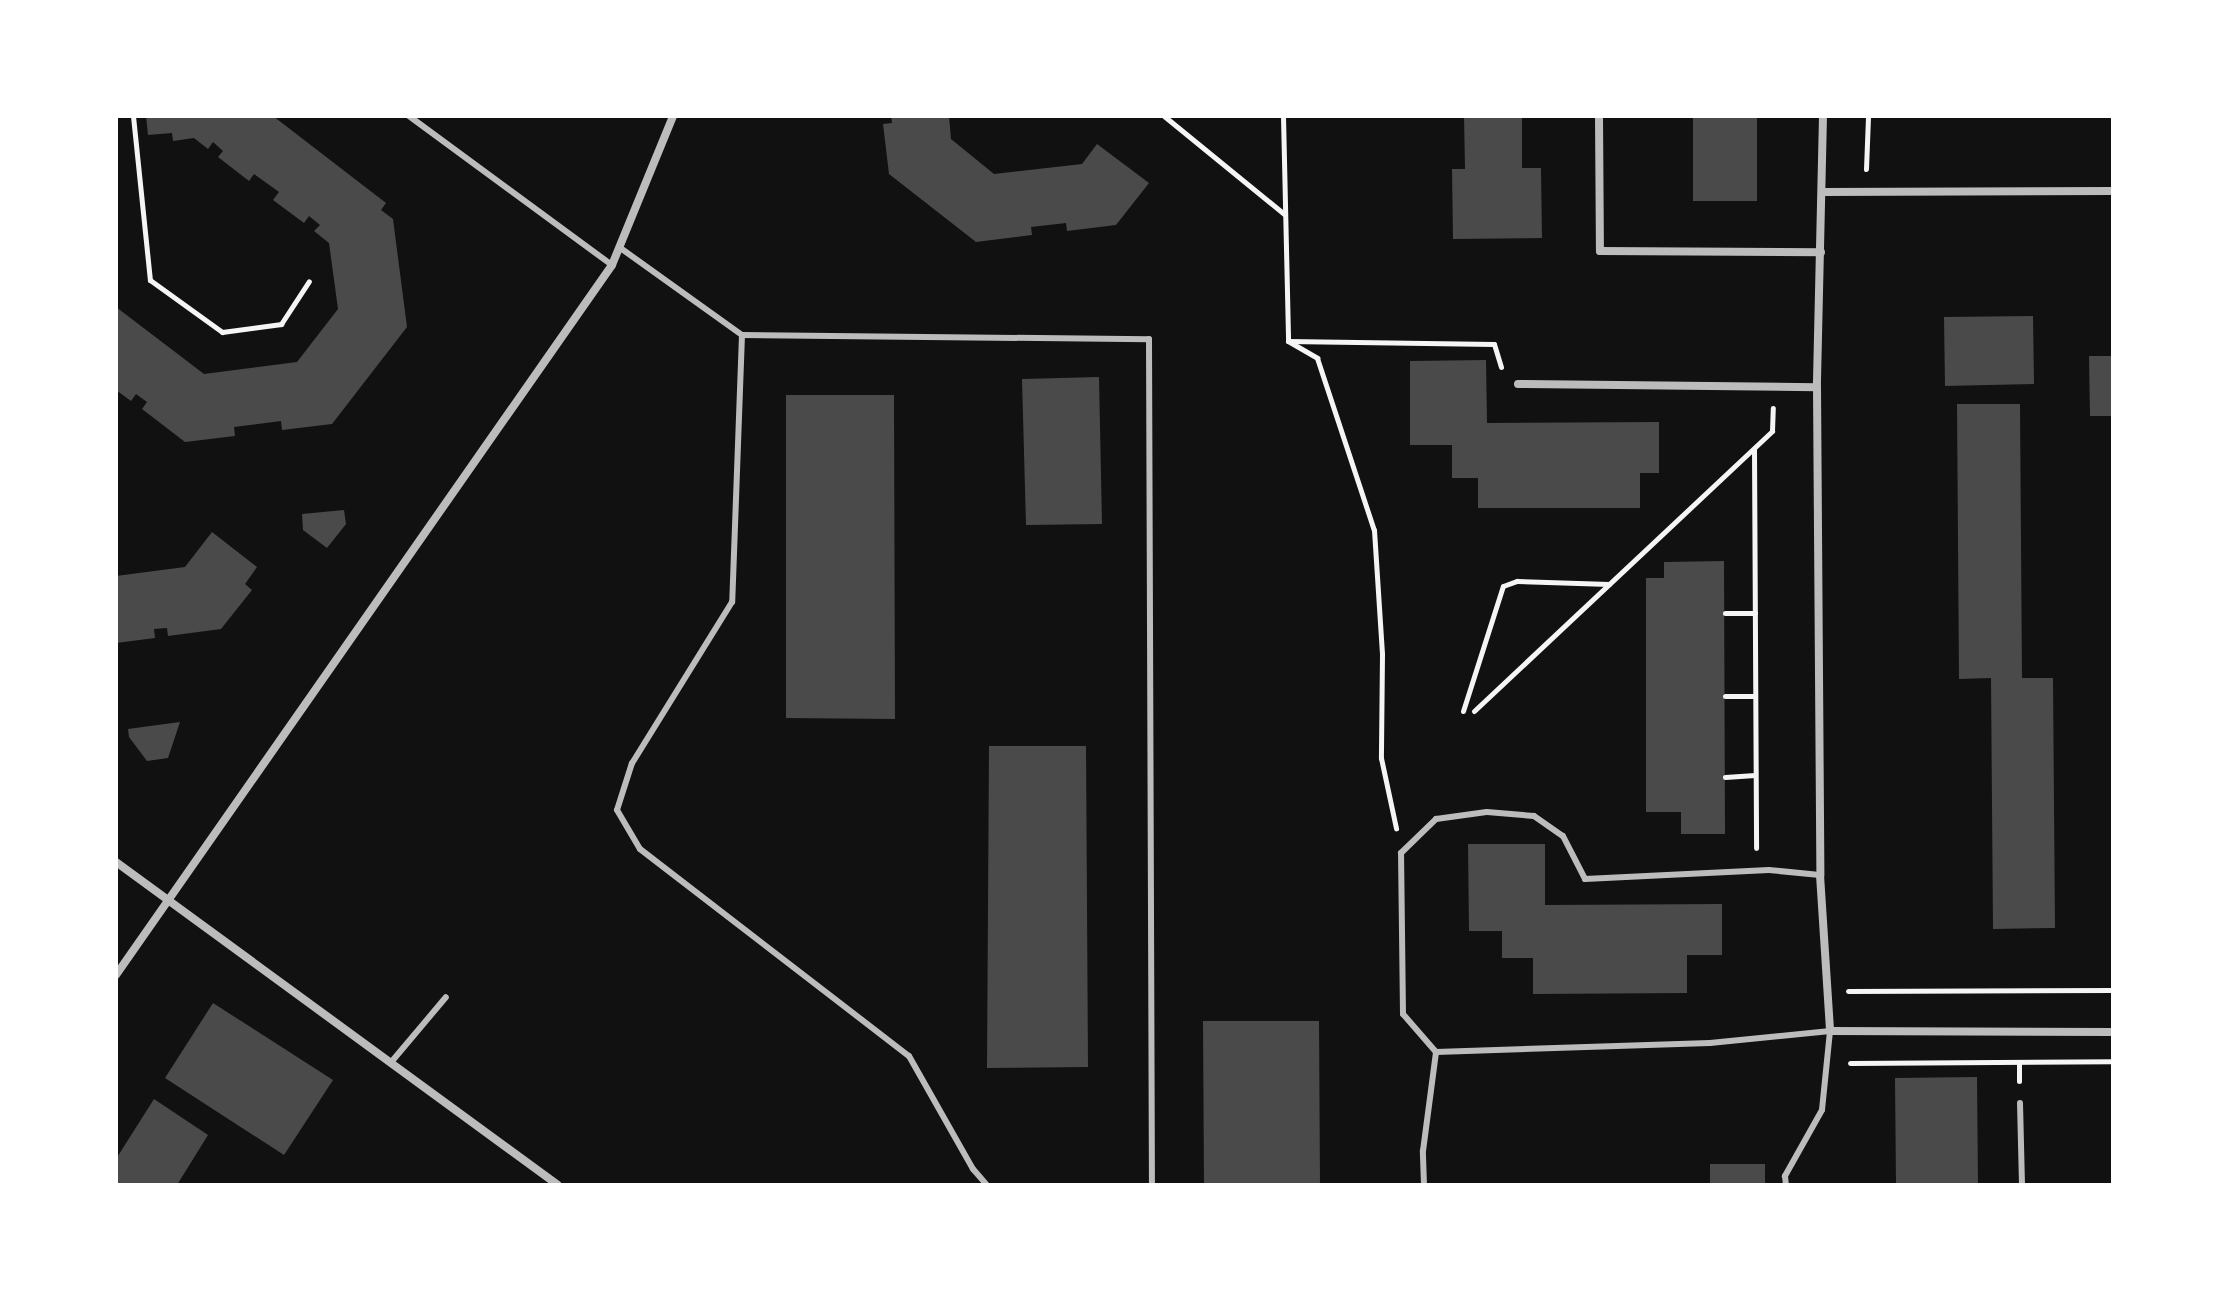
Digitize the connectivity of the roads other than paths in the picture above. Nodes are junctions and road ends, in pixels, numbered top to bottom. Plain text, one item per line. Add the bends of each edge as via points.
1 (409, 116) edge
2 (673, 116) edge
3 (1599, 116) edge
4 (1823, 116) edge
5 (2113, 191) edge
6 (1822, 192) junction
7 (619, 247) junction
8 (1821, 252) junction
9 (612, 265) junction
10 (742, 335) junction
11 (1518, 384) road end
12 (1817, 387) junction
13 (116, 862) edge
14 (1820, 875) junction
15 (169, 898) junction
16 (116, 975) edge
17 (446, 997) dead end
18 (1830, 1031) junction
19 (2113, 1032) edge
20 (1436, 1052) junction
21 (393, 1060) junction
22 (2020, 1103) dead end
23 (558, 1185) edge
24 (987, 1185) edge
25 (1152, 1185) edge
26 (1424, 1185) edge
27 (1786, 1185) edge
28 (2022, 1185) edge

1 - 9 lane
2 - 7 street
3 - 8 street via 1600,251
4 - 6 street
5 - 6 street
6 - 8 street
7 - 9 street
7 - 10 lane
8 - 12 street
9 - 15 street
10 - 24 lane via 732,602 632,763 617,810 640,849 909,1056
10 - 25 lane via 1149,339
11 - 12 street
12 - 14 street
13 - 15 street
14 - 18 street
14 - 20 lane via 1769,870 1585,879 1563,836 1534,816 1487,812 1436,819 1401,853 1403,1014
15 - 16 street
15 - 21 street
17 - 21 lane
18 - 19 street
18 - 20 lane via 1710,1043
18 - 27 lane via 1822,1110 1785,1176
20 - 26 lane via 1423,1151
21 - 23 street
22 - 28 lane

